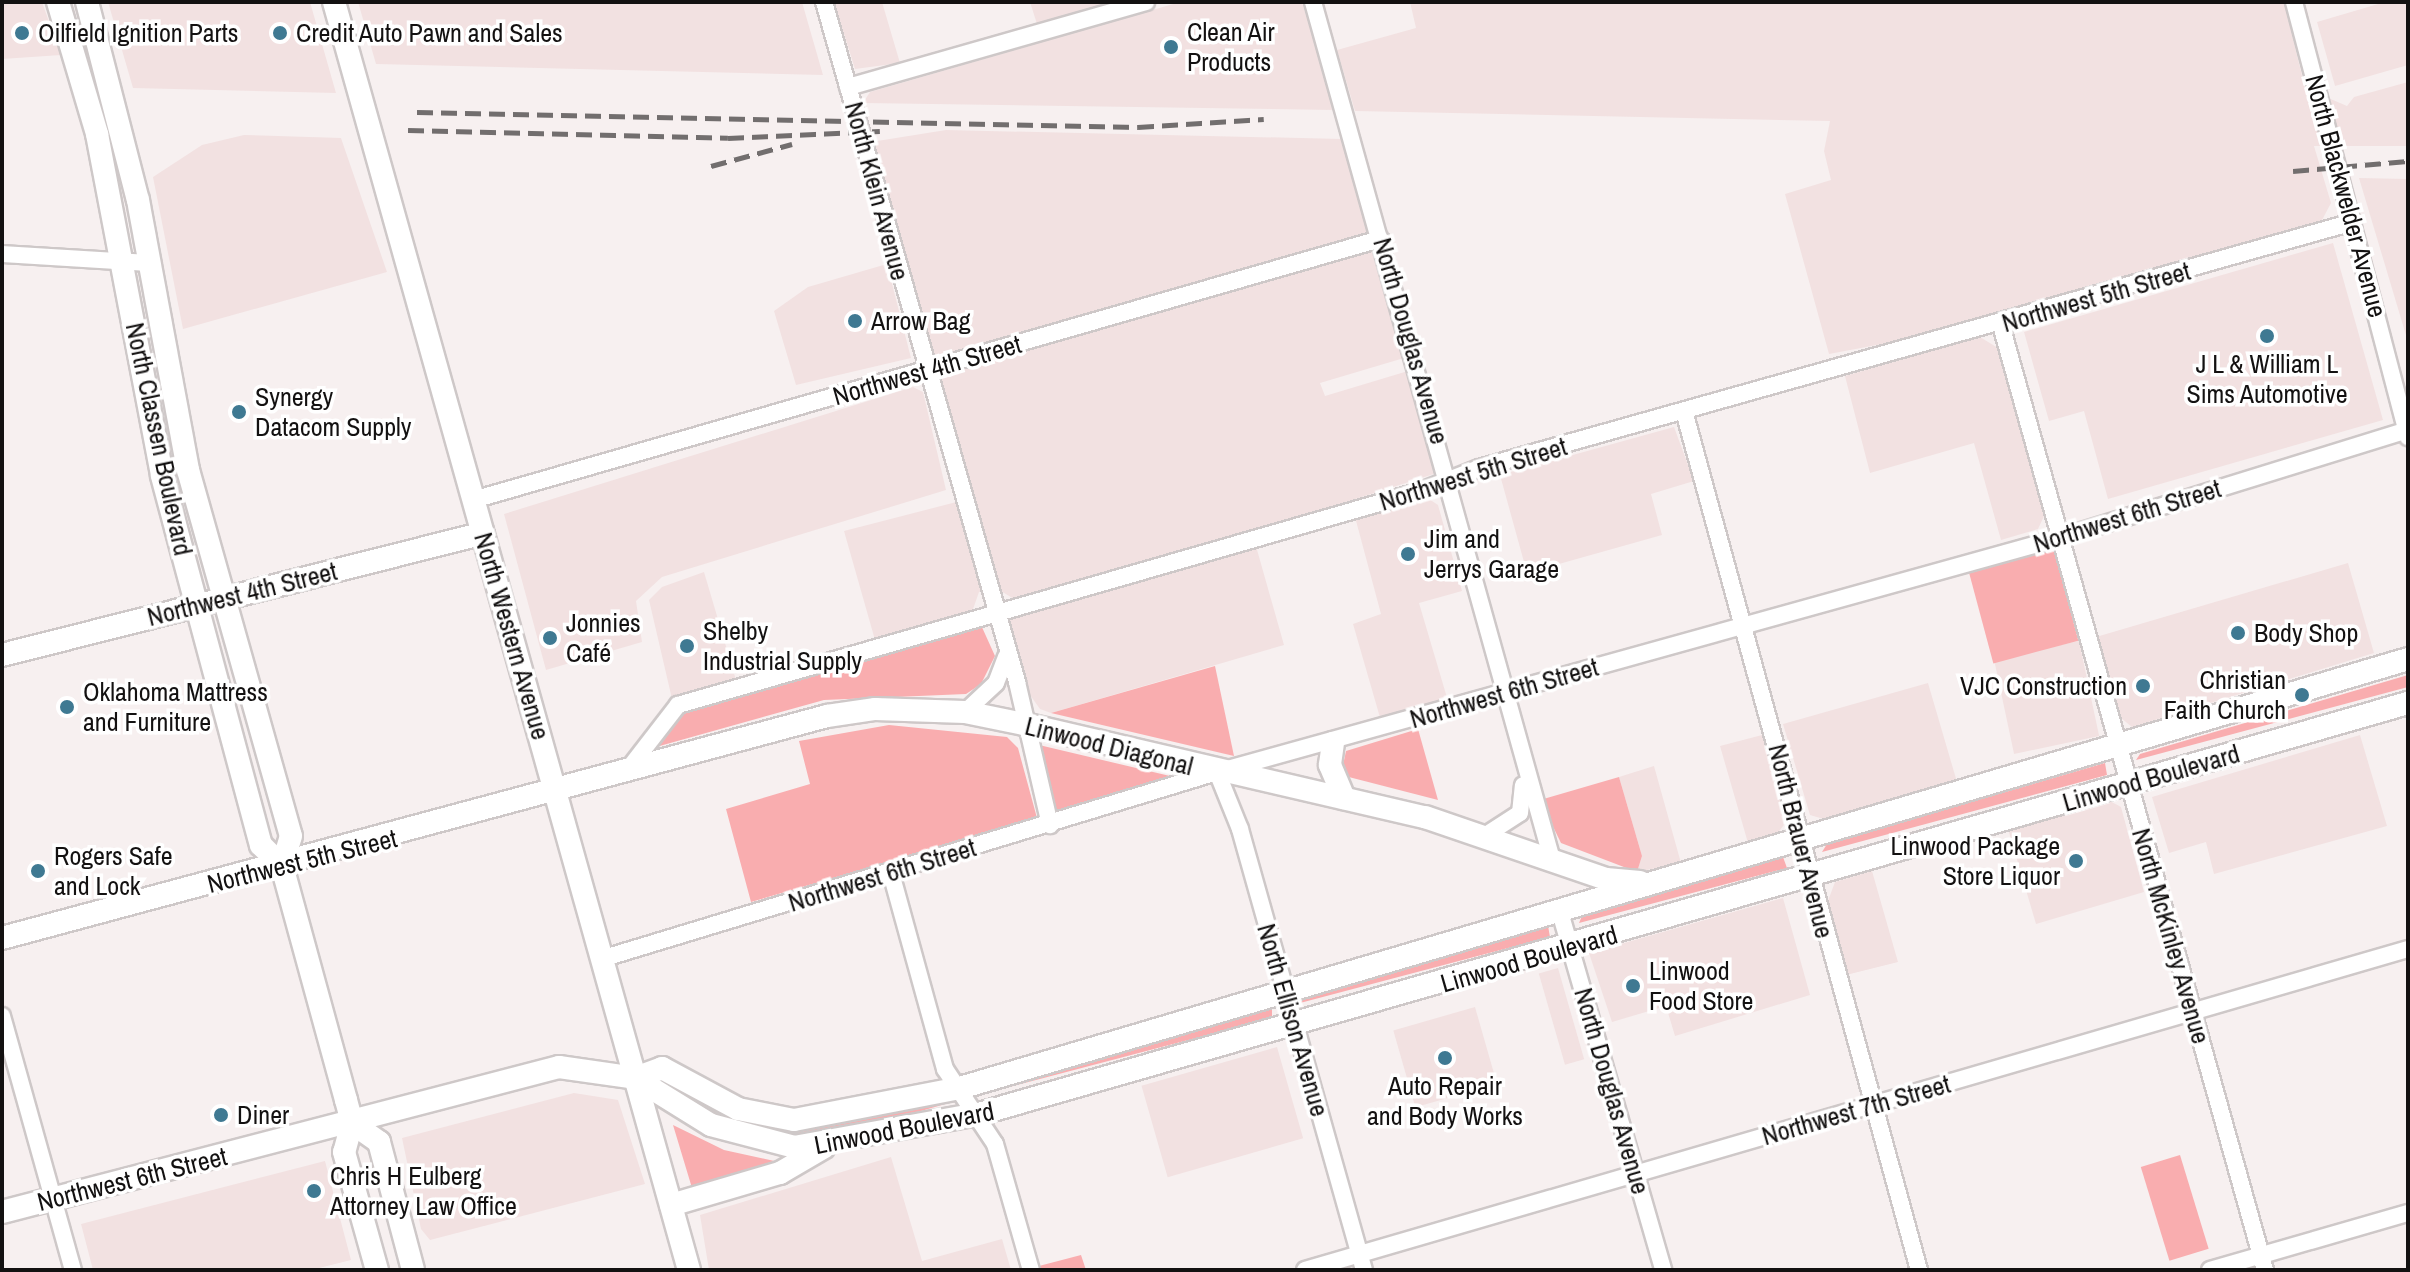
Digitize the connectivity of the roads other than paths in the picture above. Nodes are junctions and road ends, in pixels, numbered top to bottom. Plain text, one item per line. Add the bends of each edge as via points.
1 (58, 2) edge
2 (87, 2) edge
3 (334, 2) edge
4 (824, 2) edge
5 (1146, 2) edge
6 (1313, 2) edge
7 (2294, 2) edge
8 (848, 87) junction
9 (2353, 222) junction
10 (1380, 239) junction
11 (2, 254) edge
12 (121, 261) junction
13 (149, 263) junction
14 (2001, 325) junction
15 (927, 370) junction
16 (1684, 411) junction
17 (2407, 432) edge
18 (1447, 481) junction
19 (473, 500) junction
20 (483, 533) junction
21 (2059, 538) junction
22 (223, 599) junction
23 (197, 606) junction
24 (994, 614) junction
25 (1744, 623) junction
26 (2, 655) edge
27 (1006, 657) junction
28 (2408, 659) edge
29 (1502, 694) junction
30 (2408, 703) edge
31 (965, 712) junction
32 (1024, 724) junction
33 (1333, 743) junction
34 (2118, 743) junction
35 (1217, 772) junction
36 (625, 774) junction
37 (1523, 775) junction
38 (2129, 784) junction
39 (555, 795) junction
40 (1344, 798) junction
41 (1050, 825) junction
42 (1486, 835) junction
43 (1803, 840) junction
44 (1552, 860) junction
45 (282, 866) junction
46 (891, 873) junction
47 (1810, 877) junction
48 (1659, 882) junction
49 (1560, 912) junction
50 (2, 938) edge
51 (1571, 947) junction
52 (2408, 949) edge
53 (601, 959) junction
54 (1285, 994) junction
55 (2193, 1012) junction
56 (2, 1016) edge
57 (1295, 1027) junction
58 (635, 1078) junction
59 (960, 1088) junction
60 (1871, 1106) junction
61 (979, 1114) junction
62 (352, 1123) junction
63 (827, 1145) junction
64 (1636, 1173) junction
65 (54, 1198) junction
66 (671, 1205) junction
67 (2, 1212) edge
68 (2408, 1213) edge
69 (1362, 1262) edge
70 (2263, 1263) edge
71 (73, 1270) edge
72 (377, 1270) edge
73 (413, 1270) edge
74 (689, 1270) edge
75 (1031, 1270) edge
76 (1305, 1270) edge
77 (1663, 1270) edge
78 (1919, 1270) edge
79 (2210, 1270) edge

1 - 12 main road, North Classen Boulevard via 97,134
2 - 13 main road, North Classen Boulevard
3 - 19 main road, North Western Avenue
4 - 8 street, North Klein Avenue
5 - 8 street
6 - 10 street, North Douglas Avenue
7 - 9 street, North Blackwelder Avenue
8 - 15 street, North Klein Avenue
9 - 14 street, Northwest 5th Street
9 - 17 street, North Blackwelder Avenue
10 - 15 street, Northwest 4th Street
10 - 18 street, North Douglas Avenue
11 - 12 street
12 - 13 street
12 - 23 main road, North Classen Boulevard via 162,476
13 - 22 main road, North Classen Boulevard via 188,470
14 - 16 street, Northwest 5th Street
14 - 21 street, North McKinley Avenue
15 - 19 street, Northwest 4th Street
15 - 24 street, North Klein Avenue
16 - 18 street, Northwest 5th Street
16 - 25 street, North Brauer Avenue
17 - 21 street, Northwest 6th Street
18 - 24 street, Northwest 5th Street
18 - 29 street, North Douglas Avenue
19 - 20 main road, North Western Avenue
20 - 22 main road, Northwest 4th Street
20 - 39 main road, North Western Avenue
21 - 25 street, Northwest 6th Street
21 - 34 street, North McKinley Avenue
22 - 23 main road, Northwest 4th Street
22 - 45 main road, North Classen Boulevard via 291,836
23 - 26 main road, Northwest 4th Street
23 - 45 main road, North Classen Boulevard via 261,845
24 - 27 street, North Klein Avenue
24 - 36 street, Northwest 5th Street via 678,705
25 - 29 street, Northwest 6th Street
25 - 43 street, North Brauer Avenue
27 - 31 street via 996,683
27 - 32 street, North Klein Avenue
28 - 34 main road, Linwood Boulevard
29 - 33 street, Northwest 6th Street
29 - 37 street, North Douglas Avenue
30 - 38 main road, Linwood Boulevard
31 - 32 main road, Linwood Diagonal
31 - 36 main road, Linwood Diagonal via 827,716
32 - 35 main road, Linwood Diagonal
32 - 41 street, North Klein Avenue
33 - 35 street, Northwest 6th Street
33 - 40 main road via 1330,765
34 - 38 street, North McKinley Avenue
34 - 43 main road, Linwood Boulevard
35 - 40 main road, Linwood Diagonal
35 - 41 street, Northwest 6th Street
35 - 54 street, North Ellison Avenue via 1240,829
36 - 39 main road, Linwood Diagonal
37 - 42 street, North Douglas Avenue via 1520,813
37 - 44 street, North Douglas Avenue
38 - 47 main road, Linwood Boulevard
38 - 55 street, North McKinley Avenue
39 - 45 main road, Northwest 5th Street
39 - 53 main road, North Western Avenue
40 - 42 main road, Linwood Diagonal
41 - 46 street, Northwest 6th Street
42 - 44 main road, Linwood Diagonal
43 - 47 street, North Brauer Avenue
43 - 48 main road, Linwood Boulevard
44 - 48 main road, Linwood Diagonal via 1606,879
45 - 50 main road, Northwest 5th Street
45 - 62 main road, North Classen Boulevard
46 - 53 street, Northwest 6th Street
46 - 59 street via 945,1069
47 - 51 main road, Linwood Boulevard
47 - 60 street, North Brauer Avenue
48 - 49 main road, Linwood Boulevard
49 - 51 street, North Douglas Avenue
49 - 54 main road, Linwood Boulevard
51 - 57 main road, Linwood Boulevard
51 - 64 street, North Douglas Avenue
52 - 55 street, Northwest 7th Street
53 - 58 main road, North Western Avenue
54 - 57 street, North Ellison Avenue
54 - 59 main road, Linwood Boulevard
55 - 60 street, Northwest 7th Street
55 - 70 street, North McKinley Avenue
56 - 65 street
57 - 61 main road, Linwood Boulevard
57 - 69 street, North Ellison Avenue
58 - 59 main road, Linwood Boulevard via 662,1068 738,1109 794,1120
58 - 62 main road, Northwest 6th Street via 559,1067
58 - 63 main road, Linwood Boulevard via 667,1103 741,1137
58 - 66 main road, North Western Avenue
59 - 61 street
60 - 64 street, Northwest 7th Street
60 - 78 street, North Brauer Avenue
61 - 63 main road, Linwood Boulevard
61 - 75 street via 995,1144
62 - 65 main road, Northwest 6th Street
62 - 72 main road, North Classen Boulevard via 344,1152
62 - 73 main road via 379,1142
63 - 66 main road via 780,1173
64 - 69 street, Northwest 7th Street
64 - 77 street, North Douglas Avenue
65 - 67 main road, Northwest 6th Street
65 - 71 street
66 - 74 main road, North Western Avenue
68 - 70 street
69 - 76 street, Northwest 7th Street
70 - 79 street

